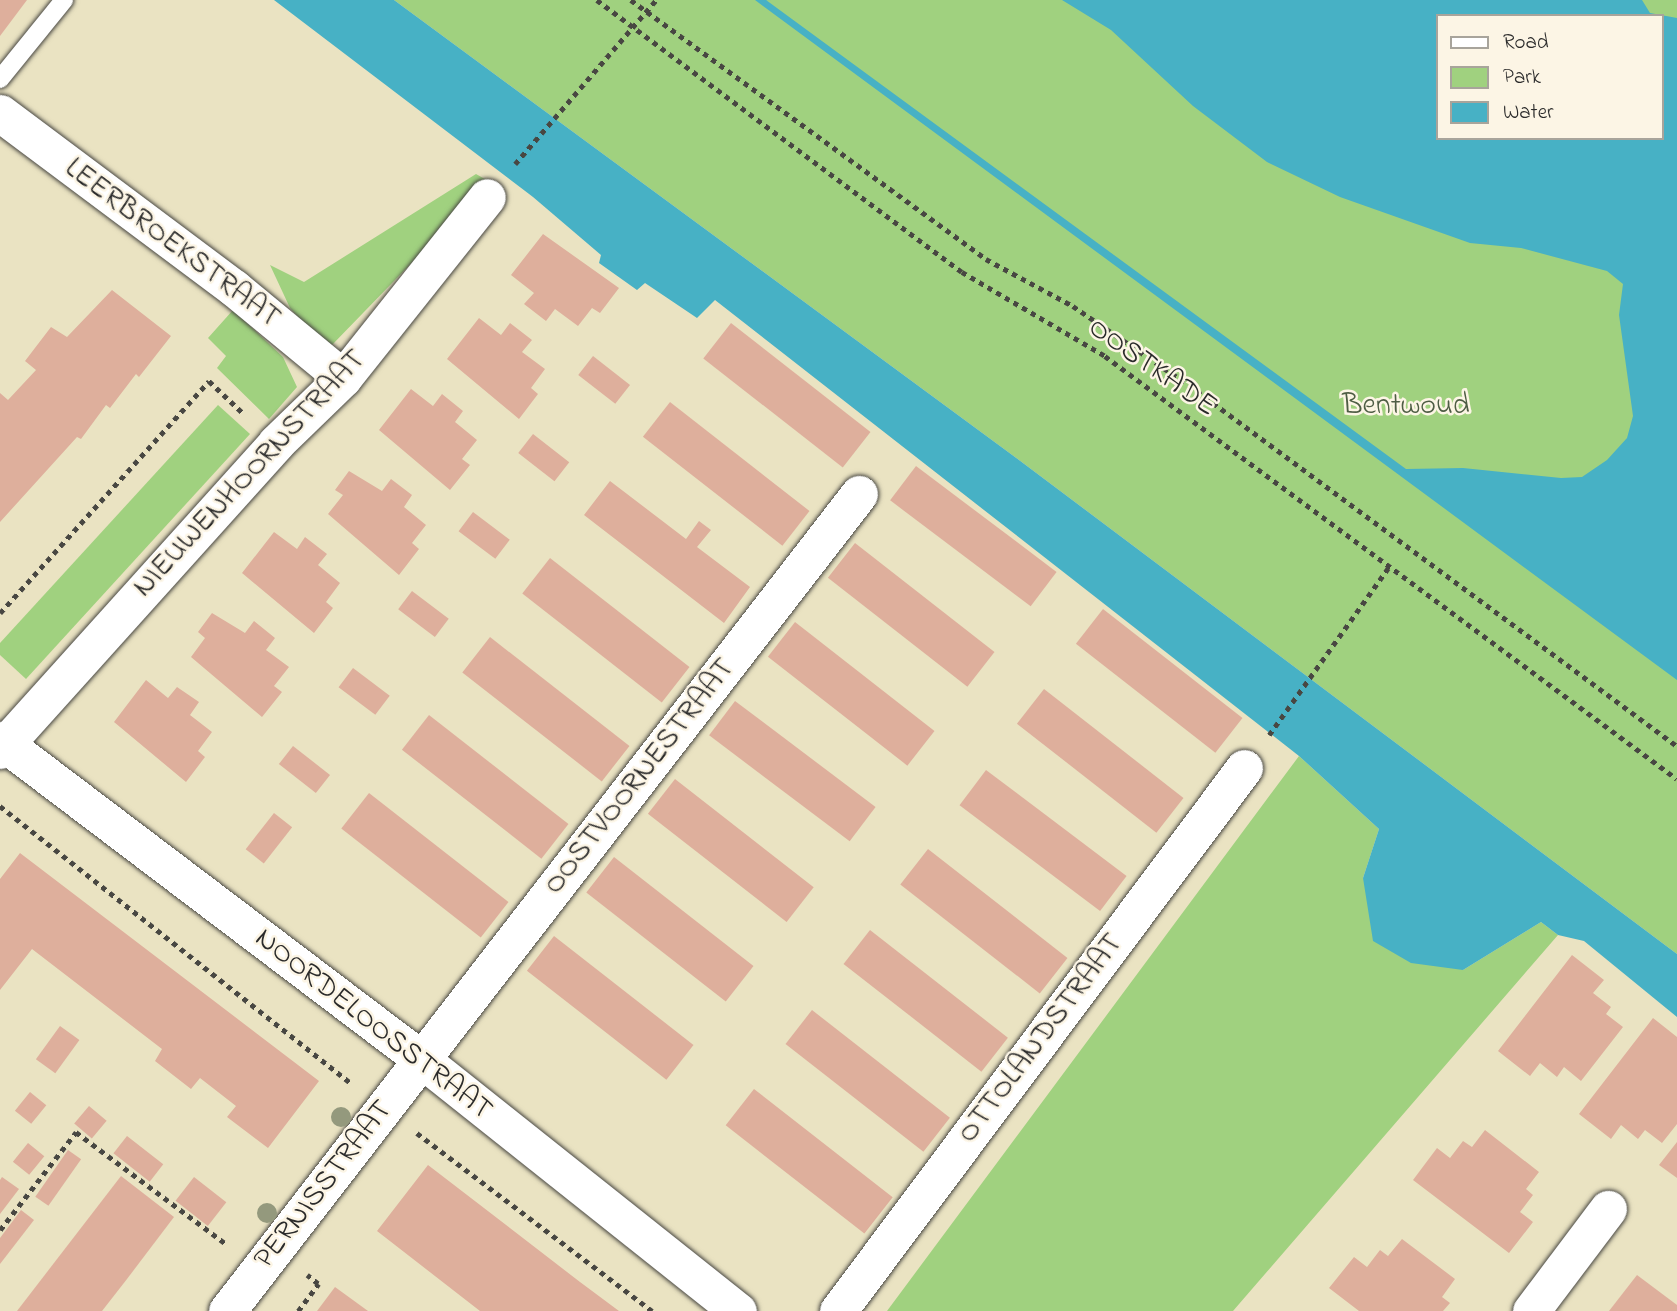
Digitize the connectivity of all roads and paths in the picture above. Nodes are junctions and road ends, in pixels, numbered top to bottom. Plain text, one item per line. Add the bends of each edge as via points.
1 (64, 0) edge
2 (597, 0) edge
3 (631, 0) edge
4 (656, 0) edge
5 (647, 12) junction
6 (634, 27) junction
7 (0, 79) edge
8 (0, 113) edge
9 (487, 197) joint
10 (343, 377) junction
11 (276, 443) junction
12 (859, 494) dead end
13 (1388, 568) junction
14 (0, 613) edge
15 (1, 745) edge
16 (1677, 746) edge
17 (1244, 768) joint
18 (1677, 779) edge
19 (0, 806) edge
20 (421, 1059) junction
21 (383, 1107) junction
22 (1608, 1209) dead end
23 (0, 1230) edge
24 (259, 1269) junction
25 (227, 1311) edge
26 (652, 1311) edge
27 (738, 1311) edge
28 (838, 1311) edge
29 (1531, 1311) edge

1 - 7 lane
2 - 6 path, OOSTKADE
3 - 5 path
4 - 5 path
5 - 6 path
5 - 16 path via 986,259 1073,306 1189,385
6 - 9 path
6 - 13 path, OOSTKADE via 961,272 1105,356
8 - 10 street, LEERBROEKSTRAAT via 234,288
9 - 10 street, NIEUWENHOORNSTRAAT
10 - 11 street, NIEUWENHOORNSTRAAT
11 - 14 path via 209,382
11 - 15 street, NIEUWENHOORNSTRAAT
12 - 20 street, OOSTVOORNESTRAAT
13 - 17 path
13 - 18 path, OOSTKADE
15 - 20 street, NOORDELOOSSTRAAT
17 - 28 street, OTTOLANDSTRAAT
19 - 21 path
20 - 21 street, PERNISSTRAAT
20 - 27 street, NOORDELOOSSTRAAT
21 - 24 street, PERNISSTRAAT
21 - 26 path
22 - 29 street
23 - 24 path via 76,1132
24 - 25 street, PERNISSTRAAT

